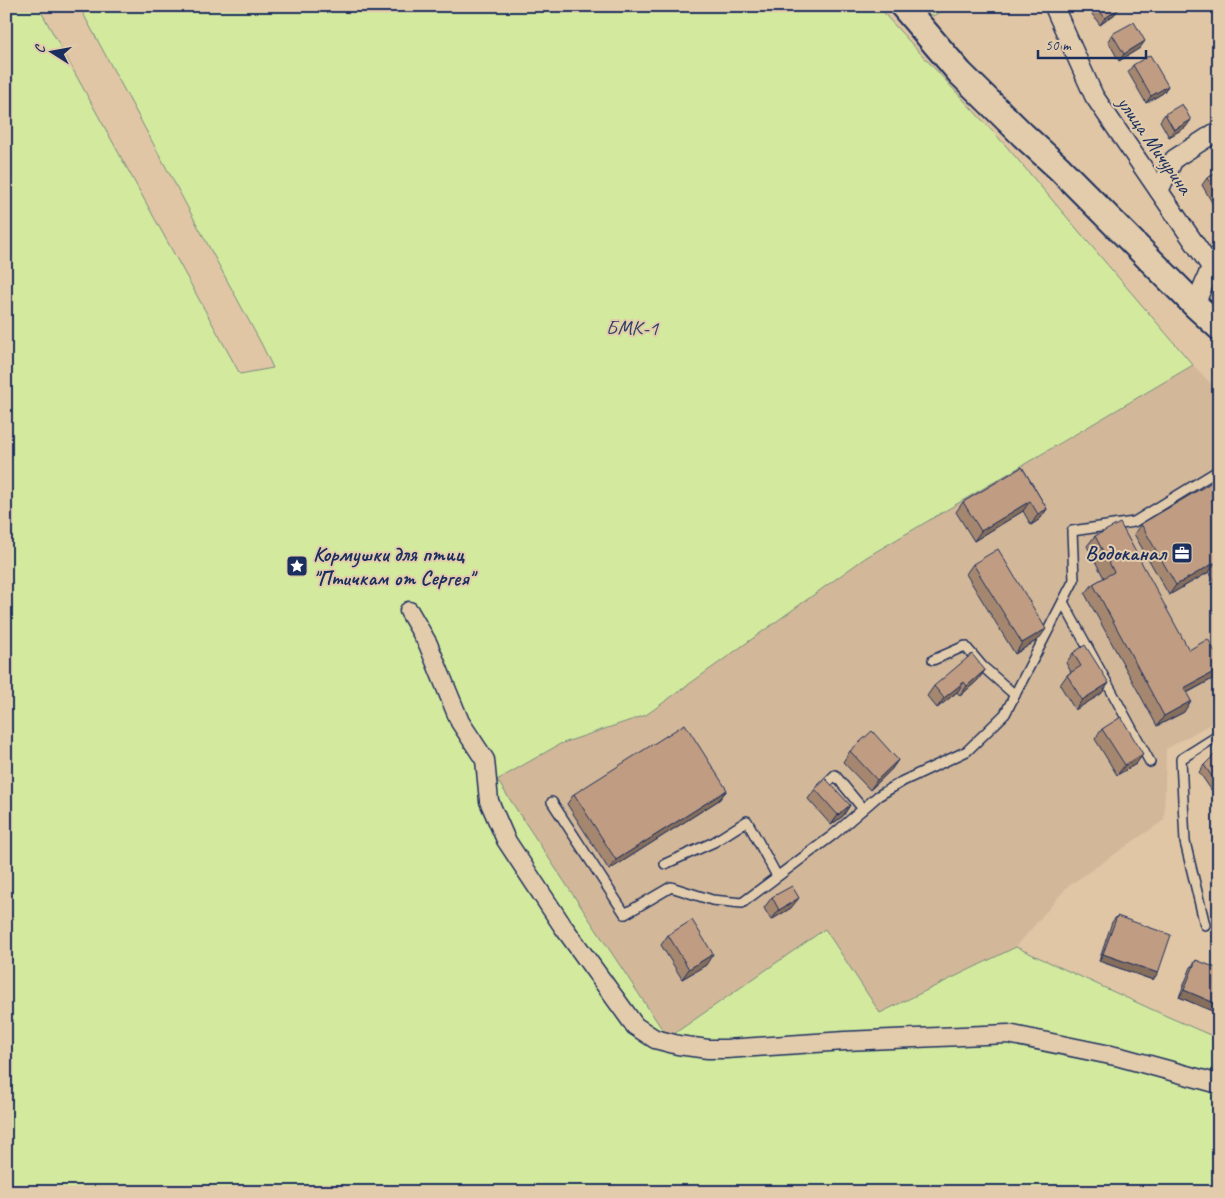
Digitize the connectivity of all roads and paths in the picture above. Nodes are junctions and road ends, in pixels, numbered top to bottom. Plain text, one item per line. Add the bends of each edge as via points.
1 (903, 6) edge
2 (1056, 6) edge
3 (1219, 130) edge
4 (1159, 191) junction
5 (1195, 305) junction
6 (1219, 327) edge
7 (1219, 470) edge
8 (1062, 602) junction
9 (410, 611) dead end
10 (933, 660) dead end
11 (1015, 695) junction
12 (1219, 735) edge
13 (1150, 762) dead end
14 (822, 788) edge
15 (552, 802) dead end
16 (863, 809) junction
17 (665, 864) dead end
18 (777, 876) junction
19 (1205, 924) dead end
20 (1219, 1084) edge

1 - 5 main road via 960,73
2 - 4 street, улица Мичурина via 1054,9 1094,96
3 - 4 street via 1174,159
4 - 5 street, улица Мичурина via 1211,267
5 - 6 main road
7 - 8 lane via 1134,522 1072,531 1074,580
8 - 11 lane
8 - 13 lane
9 - 20 street via 428,644 460,722 486,760 489,801 506,840 635,1026 655,1039 708,1049 1008,1034 1120,1057
10 - 11 lane via 965,646
11 - 16 lane via 1005,714 967,751 902,781
12 - 19 lane via 1181,759 1185,842
14 - 16 lane via 835,775
15 - 18 lane via 624,914 671,887 712,900 742,903
16 - 18 lane via 833,836
17 - 18 lane via 714,842 747,821

